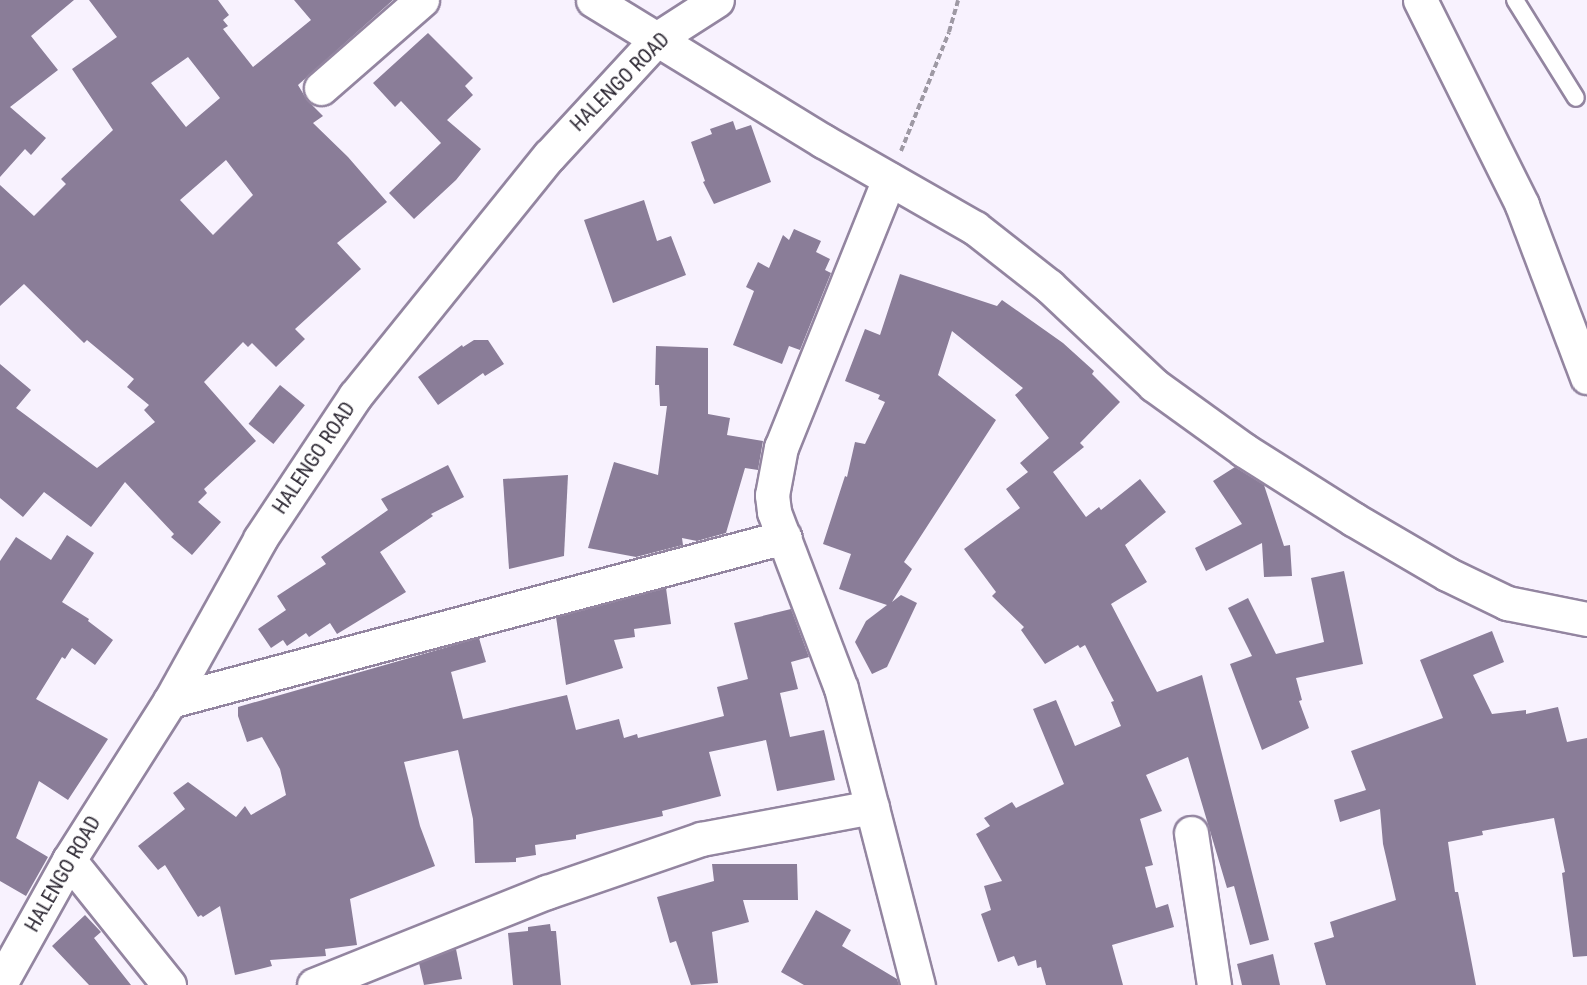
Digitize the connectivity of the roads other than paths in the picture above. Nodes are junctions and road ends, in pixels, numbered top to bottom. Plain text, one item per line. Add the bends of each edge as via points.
1 (422, 0) edge
2 (593, 0) edge
3 (717, 0) edge
4 (1420, 0) edge
5 (1515, 0) edge
6 (658, 38) junction
7 (321, 88) dead end
8 (1576, 98) dead end
9 (889, 179) junction
10 (1587, 377) edge
11 (784, 537) junction
12 (1587, 619) edge
13 (170, 701) junction
14 (872, 807) junction
15 (1191, 833) dead end
16 (69, 860) junction
17 (0, 984) edge
18 (169, 985) edge
19 (314, 985) edge
20 (918, 985) edge
21 (1214, 985) edge

1 - 7 street
2 - 6 street
3 - 6 street, HALENGO ROAD
4 - 10 street via 1522,204
5 - 8 lane
6 - 9 street
6 - 13 street, HALENGO ROAD via 549,156 355,396 260,539
9 - 11 street via 781,447 772,495
9 - 12 street via 975,228 1049,286 1154,385 1244,450 1333,507 1447,574 1507,603
11 - 13 street
11 - 14 street via 841,688
13 - 16 street, HALENGO ROAD
14 - 19 street via 701,839 547,892
14 - 20 street
15 - 21 street
16 - 17 street, HALENGO ROAD
16 - 18 street

